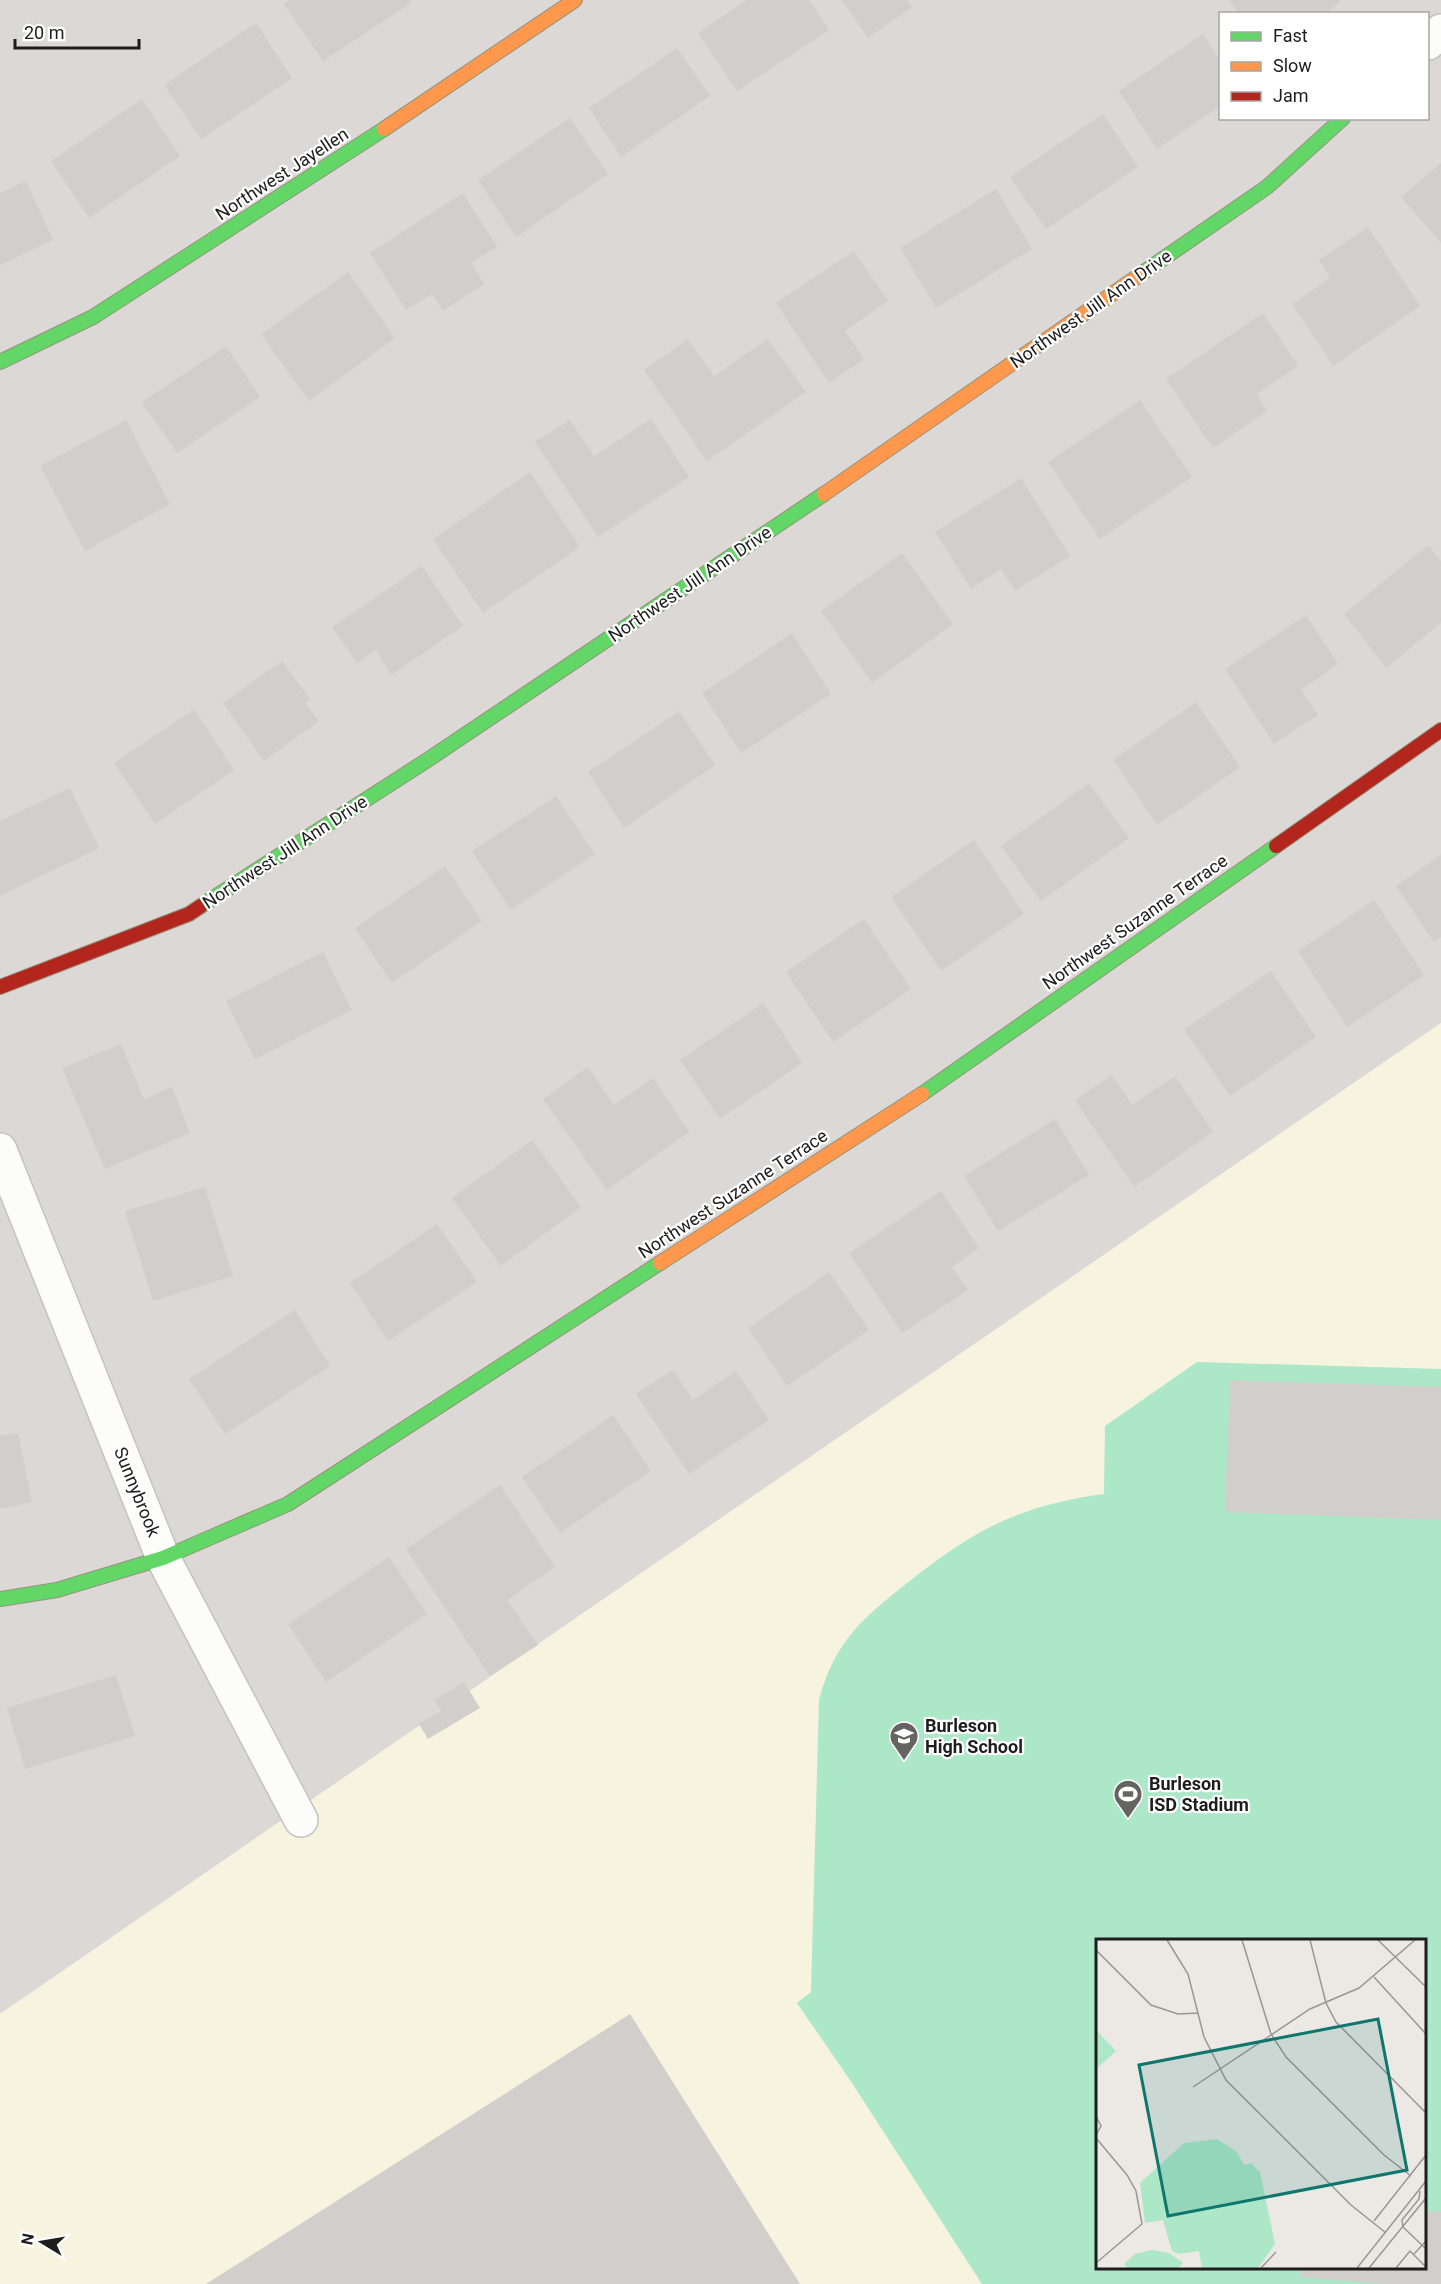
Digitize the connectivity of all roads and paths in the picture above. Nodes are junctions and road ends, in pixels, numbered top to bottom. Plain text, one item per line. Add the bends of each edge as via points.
1 (575, 0) edge
2 (1441, 31) edge
3 (1429, 42) edge
4 (1341, 120) edge
5 (0, 362) edge
6 (1441, 730) edge
7 (0, 987) edge
8 (0, 1150) edge
9 (163, 1558) junction
10 (0, 1599) edge
11 (301, 1820) dead end

1 - 5 street, Northwest Jayellen via 339,159 93,317
2 - 3 street
4 - 7 street, Northwest Jill Ann Drive via 1267,187 817,500 219,895 189,914
6 - 9 street, Northwest Suzanne Terrace via 891,1114 288,1504
8 - 9 street, Sunnybrook
9 - 10 street, Northwest Suzanne Terrace via 57,1590
9 - 11 street, Sunnybrook

